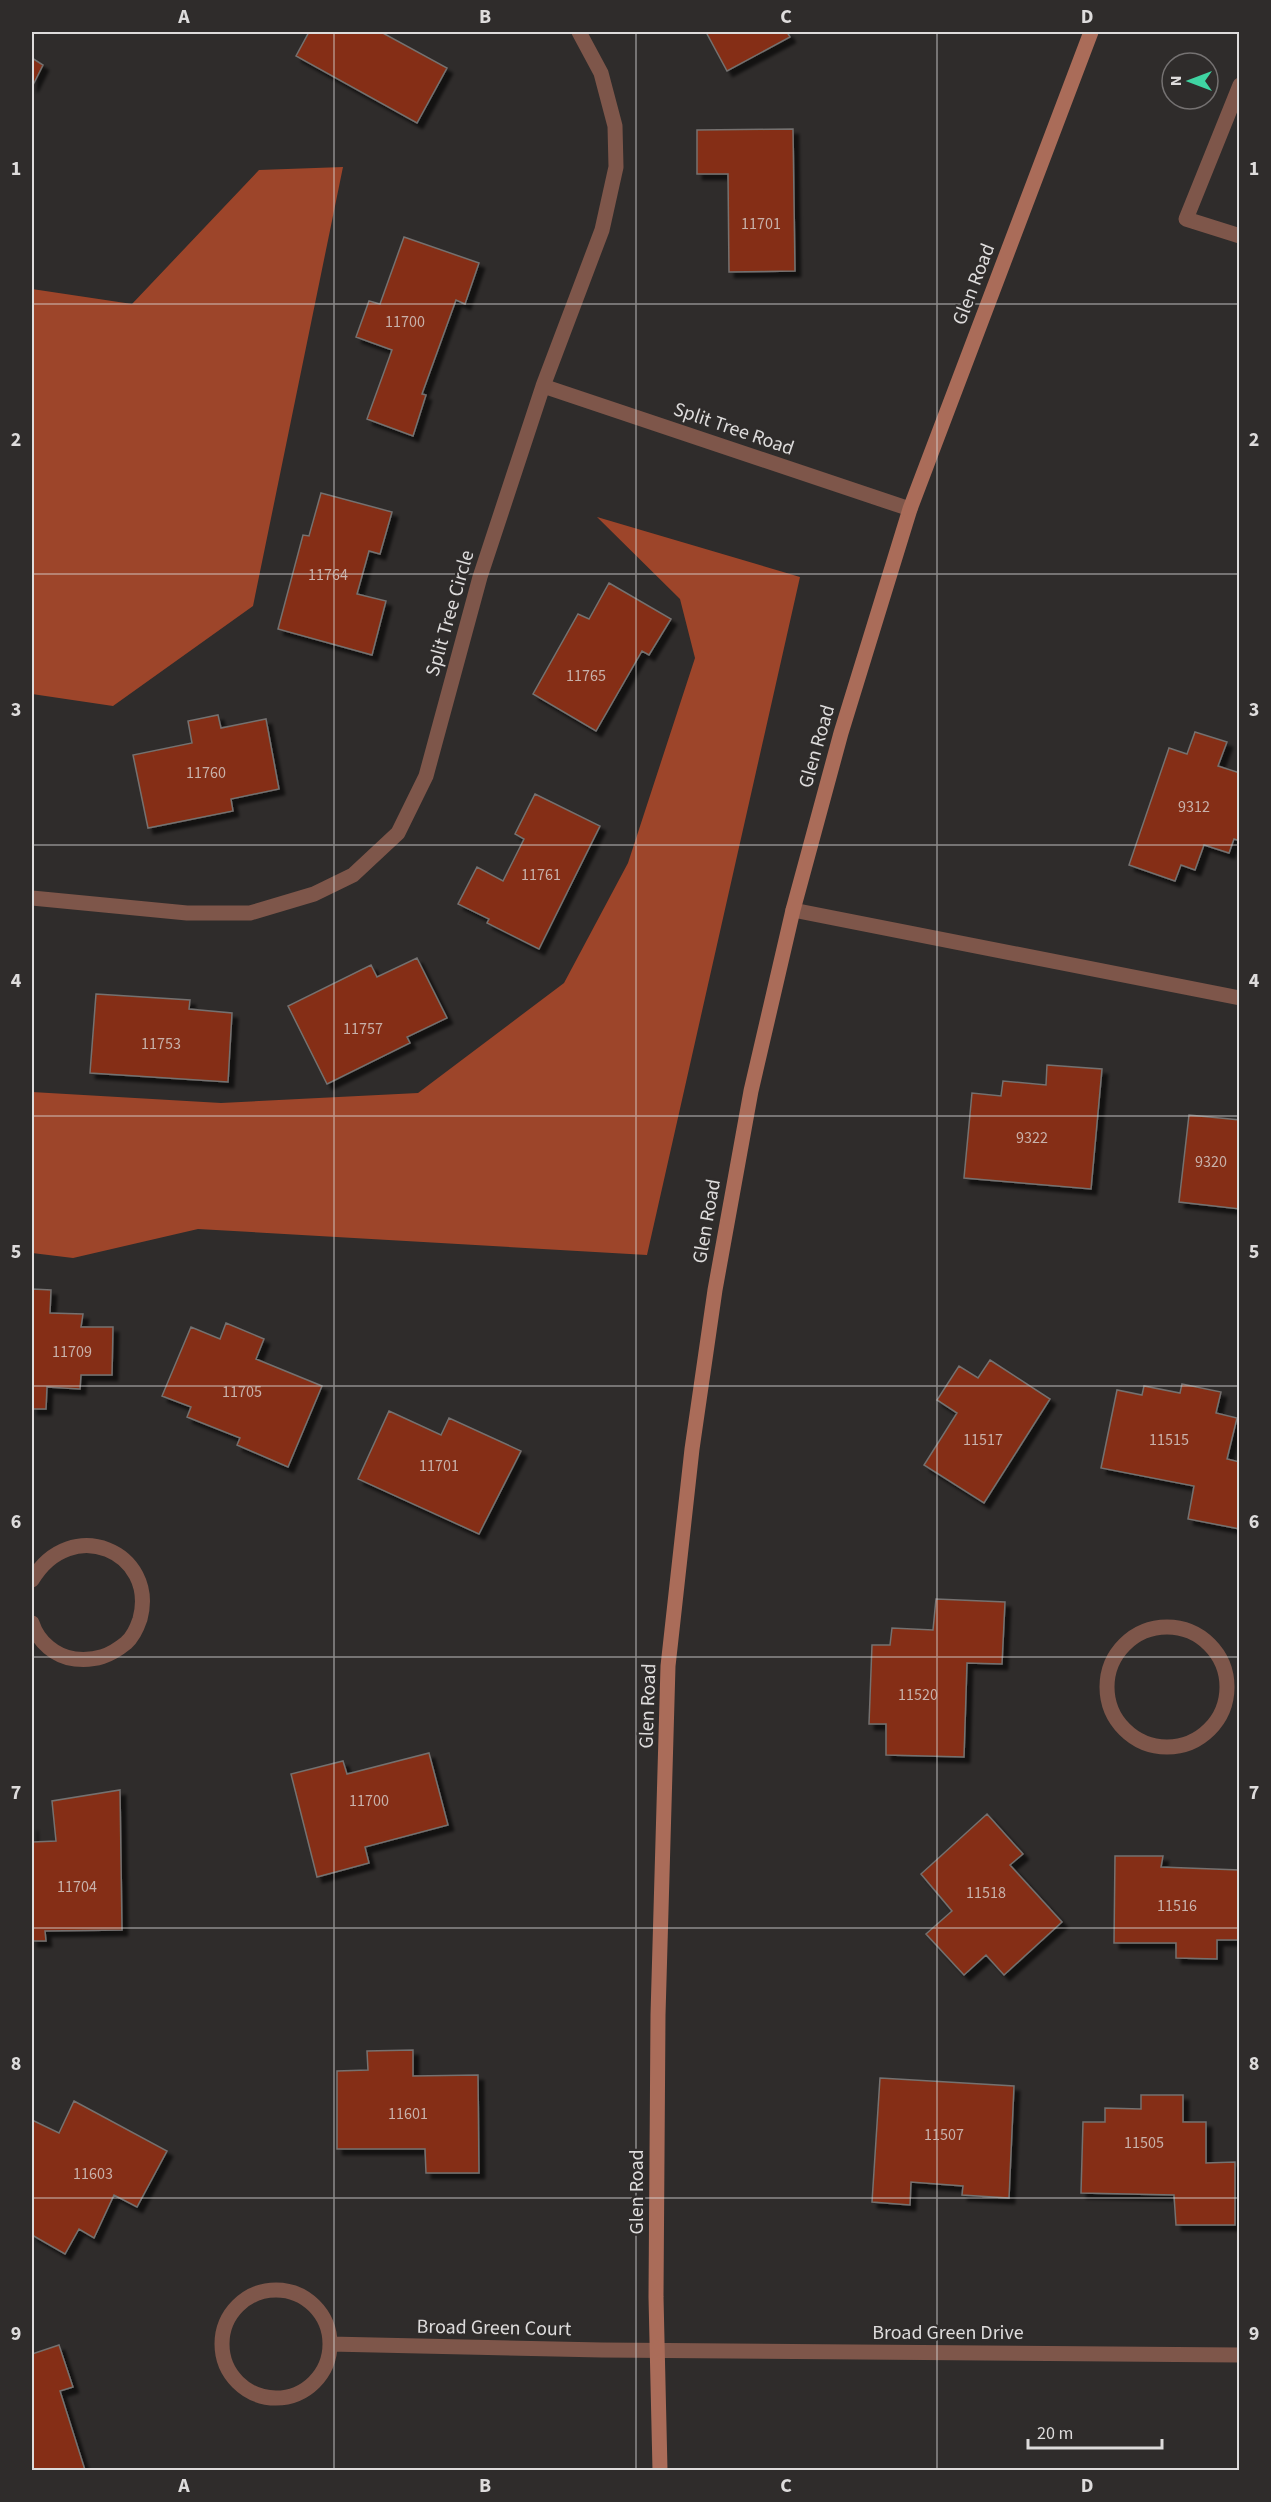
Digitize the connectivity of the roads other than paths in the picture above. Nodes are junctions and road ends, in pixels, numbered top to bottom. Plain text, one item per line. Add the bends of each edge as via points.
1 (579, 32) edge
2 (1091, 32) edge
3 (1239, 85) edge
4 (1239, 236) edge
5 (543, 386) junction
6 (910, 509) junction
7 (32, 898) edge
8 (793, 910) junction
9 (1239, 998) edge
10 (32, 1580) edge
11 (32, 1623) edge
12 (1234, 1687) edge
13 (330, 2344) junction
14 (657, 2351) junction
15 (1239, 2355) edge
16 (660, 2470) edge

1 - 5 street, Split Tree Circle via 601,74 615,126 616,167 602,230
2 - 6 main road, Glen Road
3 - 4 street via 1186,219
5 - 6 street, Split Tree Road
5 - 7 street, Split Tree Circle via 480,576 426,776 398,833 353,875 314,894 250,913 187,913
6 - 8 main road, Glen Road via 841,733
8 - 9 street
8 - 14 main road, Glen Road via 751,1090 715,1290 692,1449 669,1666 658,2015
10 - 11 street via 40,1566 67,1547 100,1547 128,1563 142,1593 142,1609 130,1639 103,1658 70,1659 55,1652 42,1642
12 - 12 street via 1222,1660 1205,1638 1180,1627 1153,1627 1128,1639 1112,1660 1106,1687 1112,1714 1129,1735 1154,1747 1181,1747 1206,1735 1223,1713
13 - 13 street via 322,2315 311,2303 284,2290 253,2295 241,2304 224,2329 222,2345 224,2360 241,2386 254,2394 285,2398 312,2385 328,2360
13 - 14 street, Broad Green Court
14 - 15 street, Broad Green Drive
14 - 16 main road, Glen Road

